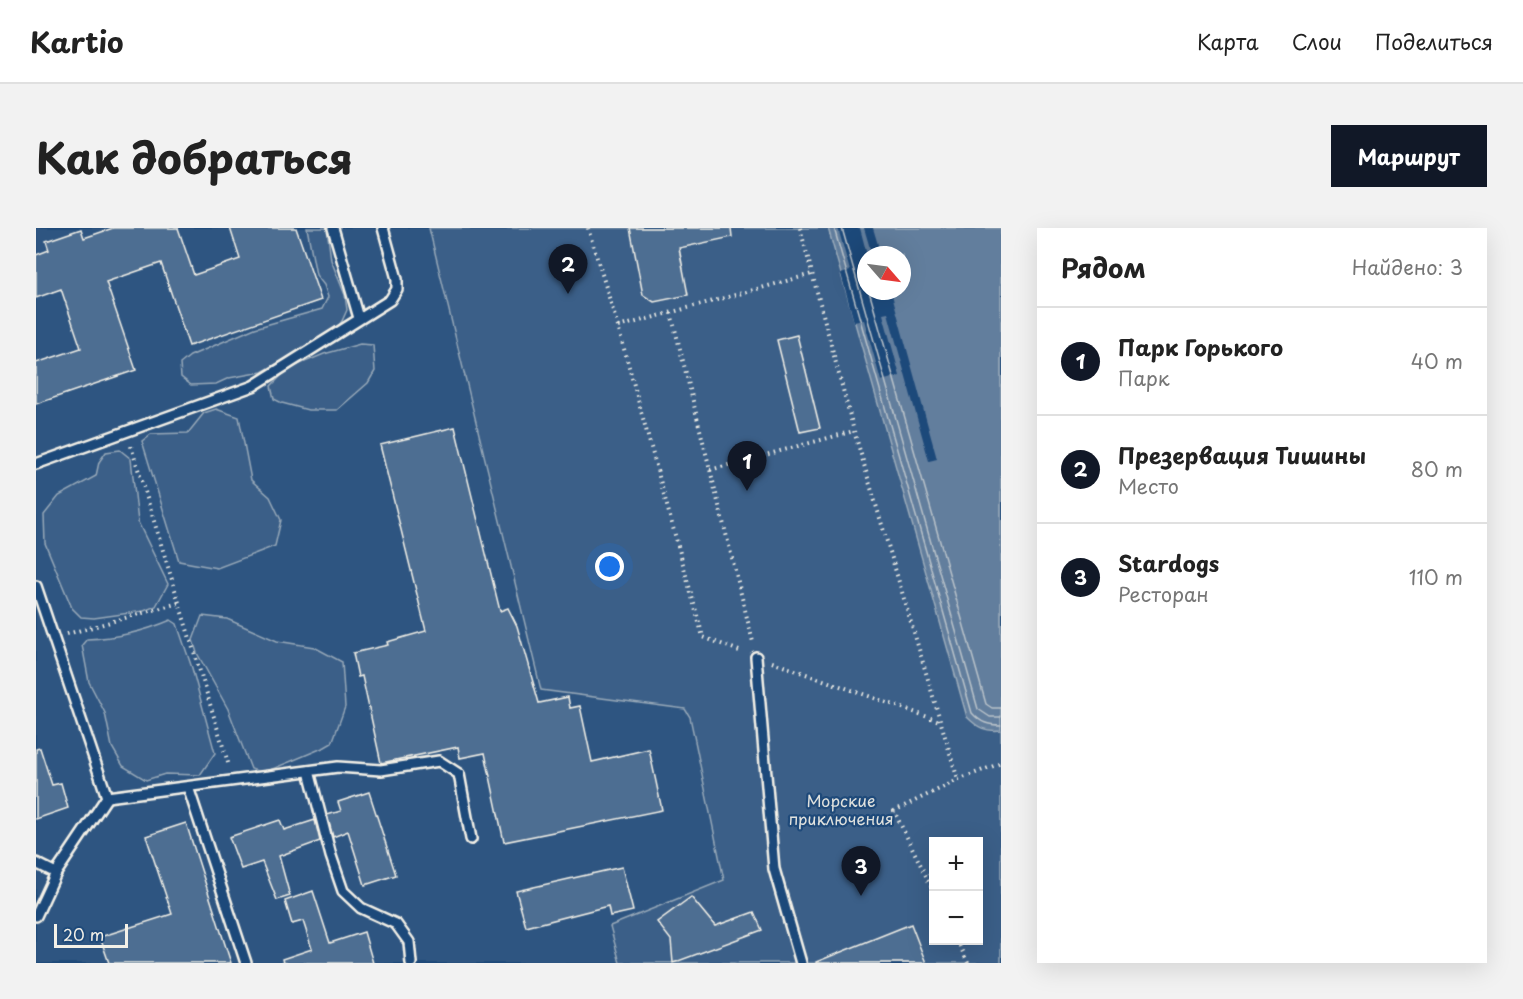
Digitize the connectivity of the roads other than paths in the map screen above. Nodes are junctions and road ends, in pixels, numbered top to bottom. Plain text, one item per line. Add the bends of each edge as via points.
1 (333, 228) edge
2 (383, 228) edge
3 (360, 318) junction
4 (36, 464) edge
5 (36, 586) edge
6 (756, 657) road end
7 (309, 771) junction
8 (188, 787) junction
9 (107, 797) junction
10 (471, 839) dead end
11 (36, 863) edge
12 (56, 873) junction
13 (36, 916) edge
14 (246, 963) edge
15 (411, 963) edge
16 (801, 963) edge

1 - 3 lane
2 - 3 lane via 397,290 390,300
3 - 4 lane via 253,386
5 - 9 lane
6 - 16 lane via 774,870
7 - 8 lane
7 - 10 lane via 338,767 381,770 438,761 459,774
7 - 15 lane via 343,891 361,908 396,924 409,942
8 - 9 lane
8 - 14 lane
9 - 12 lane
11 - 12 lane
12 - 13 lane

